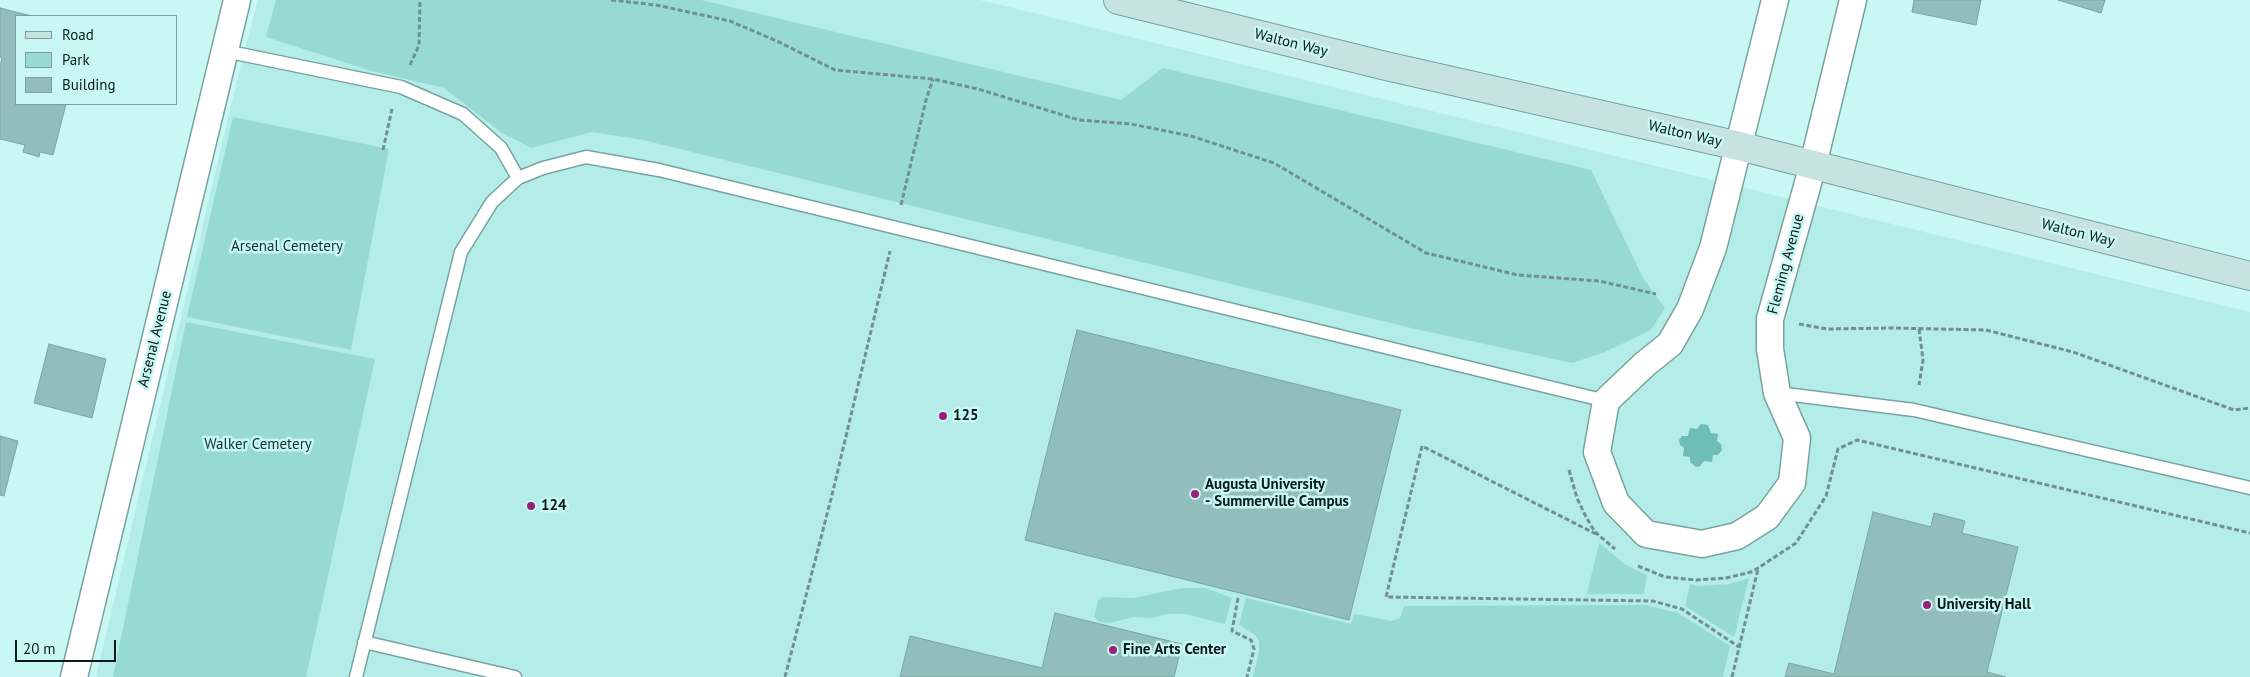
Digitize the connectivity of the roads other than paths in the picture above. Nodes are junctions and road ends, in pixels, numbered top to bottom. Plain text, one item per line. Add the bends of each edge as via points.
1 (236, 0) edge
2 (1118, 0) edge
3 (1775, 0) edge
4 (1853, 0) edge
5 (225, 51) junction
6 (1739, 146) junction
7 (1813, 165) junction
8 (518, 178) junction
9 (2250, 276) edge
10 (1777, 392) junction
11 (1606, 401) junction
12 (2250, 488) edge
13 (364, 642) junction
14 (74, 677) edge
15 (356, 677) edge
16 (515, 677) edge

1 - 5 street, Arsenal Avenue
2 - 6 main road, Walton Way via 1386,66
3 - 6 street
4 - 7 street, Fleming Avenue
5 - 8 lane via 400,87 445,106 463,114 501,148
5 - 14 street, Arsenal Avenue
6 - 7 main road, Walton Way
6 - 11 street via 1713,248 1690,309 1670,344
7 - 9 main road, Walton Way
7 - 10 street, Fleming Avenue via 1770,319 1770,349
8 - 11 lane via 586,157 659,170
8 - 13 lane via 492,202 462,252
10 - 11 street, Fleming Avenue via 1797,438 1792,483 1767,517 1737,536 1702,544 1646,534 1616,503 1597,452
10 - 12 lane via 1914,410
13 - 15 lane
13 - 16 lane

